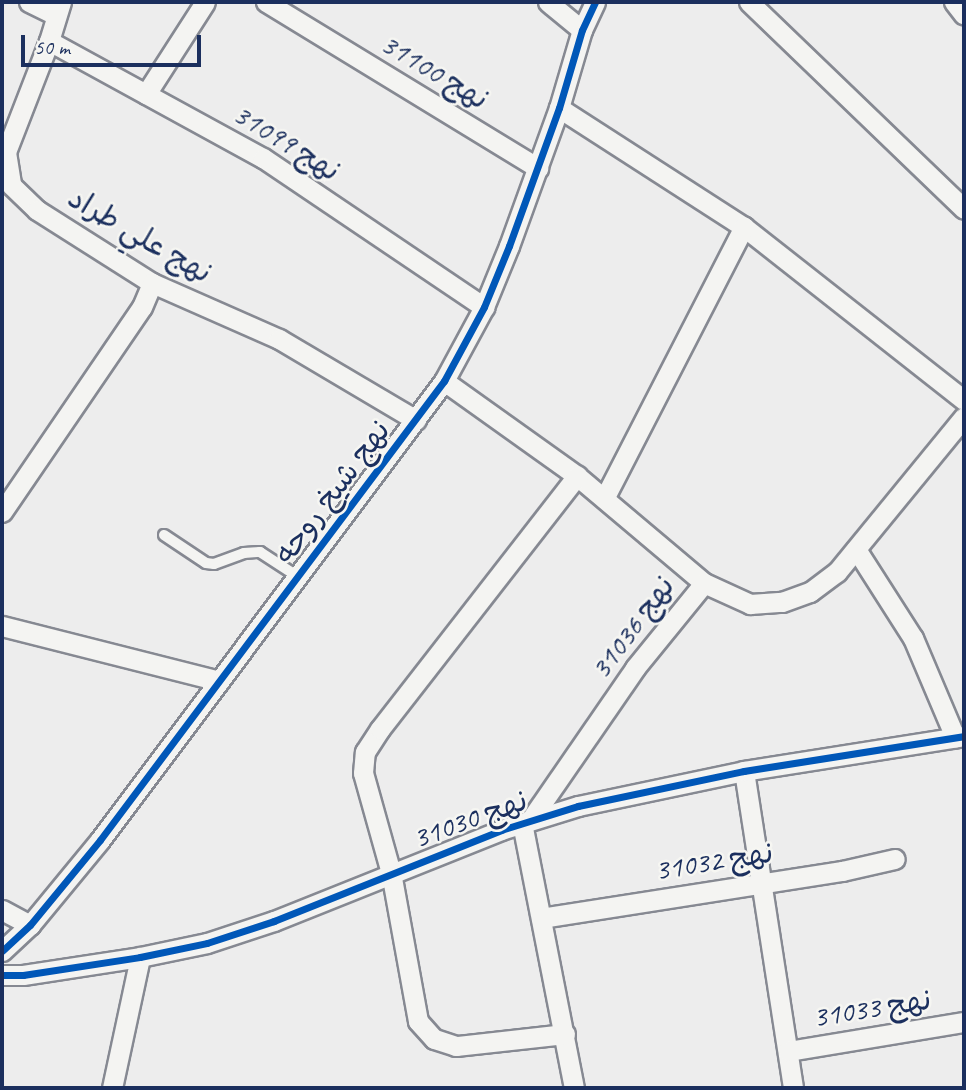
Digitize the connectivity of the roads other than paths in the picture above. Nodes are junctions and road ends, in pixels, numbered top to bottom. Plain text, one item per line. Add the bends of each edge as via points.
1 (29, 2) edge
2 (205, 2) edge
3 (266, 2) edge
4 (548, 2) edge
5 (595, 2) edge
6 (749, 2) edge
7 (954, 2) edge
8 (59, 8) edge
9 (964, 15) edge
10 (582, 30) junction
11 (49, 41) junction
12 (146, 94) junction
13 (559, 108) junction
14 (4, 157) edge
15 (538, 168) junction
16 (964, 209) edge
17 (744, 226) junction
18 (152, 283) junction
19 (484, 307) junction
20 (444, 381) junction
21 (964, 400) edge
22 (964, 417) edge
23 (416, 420) junction
24 (577, 476) junction
25 (605, 497) junction
26 (2, 512) edge
27 (164, 535) dead end
28 (856, 549) junction
29 (297, 576) junction
30 (704, 583) junction
31 (2, 626) edge
32 (219, 681) junction
33 (959, 736) edge
34 (744, 771) junction
35 (526, 821) junction
36 (895, 859) dead end
37 (391, 873) junction
38 (763, 884) junction
39 (2, 910) edge
40 (541, 918) junction
41 (30, 925) junction
42 (2, 951) edge
43 (140, 957) junction
44 (2, 975) edge
45 (964, 1022) edge
46 (565, 1034) junction
47 (788, 1051) junction
48 (112, 1088) edge
49 (575, 1088) edge
50 (793, 1088) edge

1 - 8 street
2 - 12 street
3 - 15 street, نهج 31100
4 - 10 street
5 - 10 street, نهج شيخ روحه
6 - 16 street
7 - 9 street
8 - 11 street, نهج علي طراد
10 - 13 street, نهج شيخ روحه
11 - 12 street, نهج 31099
11 - 14 street, نهج علي طراد
12 - 19 street, نهج 31099 via 262,158
13 - 15 street, نهج شيخ روحه
13 - 17 street
14 - 18 street, نهج علي طراد via 11,185 37,210
15 - 19 street, نهج شيخ روحه
17 - 21 street
17 - 25 street
18 - 23 street, نهج علي طراد via 279,339
18 - 26 street via 142,307
19 - 20 street, نهج شيخ روحه
20 - 23 street, نهج شيخ روحه
20 - 24 street
22 - 28 street, نهج 31036
23 - 29 street, نهج شيخ روحه
24 - 25 street
24 - 37 street via 365,752 366,793
25 - 30 street
27 - 29 lane via 206,563 260,552
28 - 30 street, نهج 31036 via 837,572 810,592 782,602 750,604
28 - 33 street via 913,638
29 - 32 street, نهج شيخ روحه
30 - 35 street, نهج 31036 via 635,668
31 - 32 street
32 - 41 street, نهج شيخ روحه
33 - 34 street, نهج 31030
34 - 35 street, نهج 31030
34 - 38 street
35 - 37 street, نهج 31030
35 - 40 street
36 - 38 street, نهج 31032
37 - 43 street, نهج 31030 via 274,921 207,943
37 - 46 street via 418,1021 434,1039 456,1046
38 - 40 street, نهج 31032
38 - 47 street
39 - 41 street
40 - 46 street
41 - 42 street, نهج شيخ روحه
43 - 44 street, نهج 31030
43 - 48 street
45 - 47 street, نهج 31033
46 - 49 street
47 - 50 street

